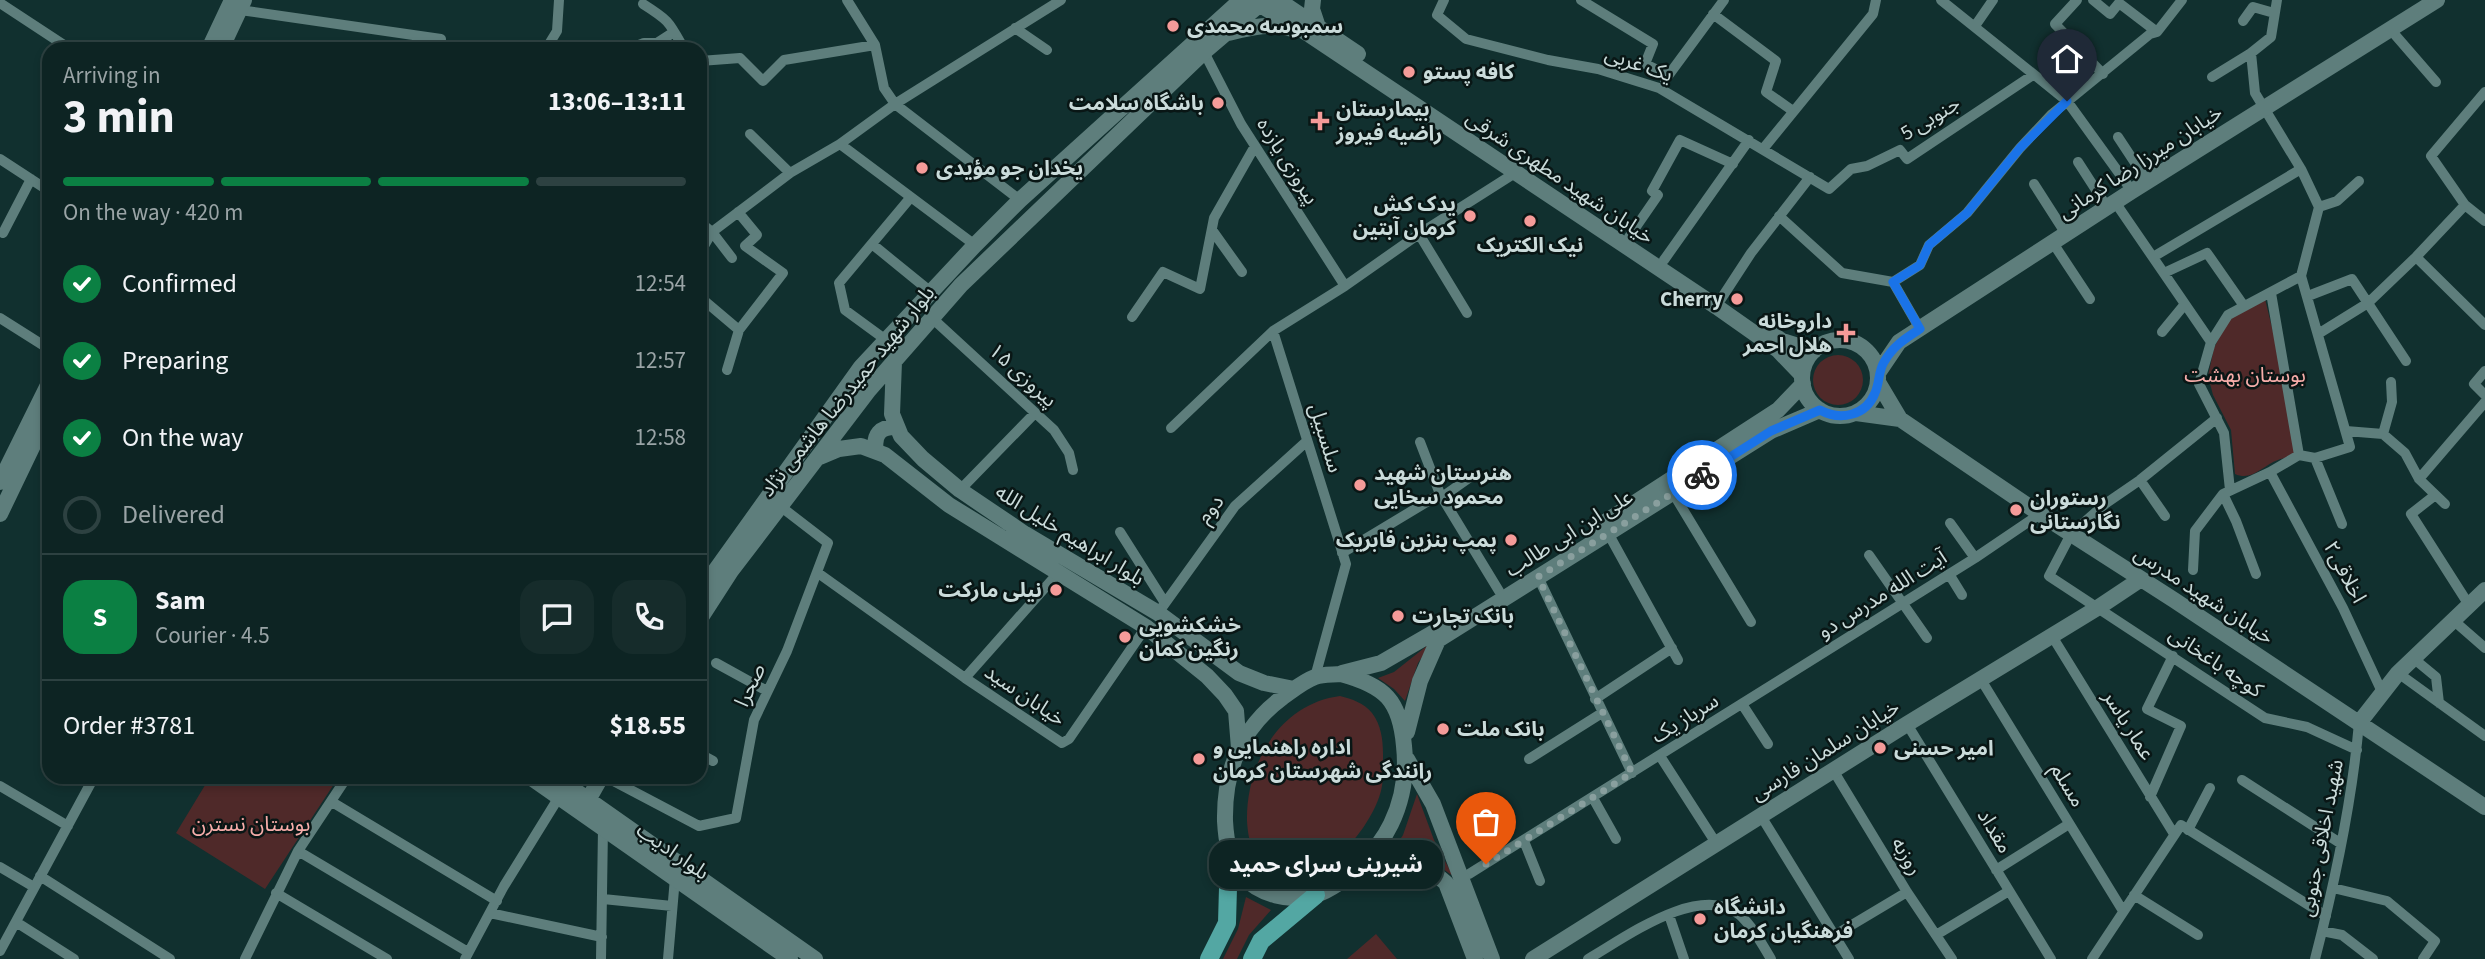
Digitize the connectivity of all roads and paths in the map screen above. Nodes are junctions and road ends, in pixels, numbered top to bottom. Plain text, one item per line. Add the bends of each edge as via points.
1 (559, 0) edge
2 (847, 0) edge
3 (1036, 0) edge
4 (1061, 0) edge
5 (1222, 0) edge
6 (1241, 0) edge
7 (1278, 0) edge
8 (1313, 0) edge
9 (1724, 0) edge
10 (1876, 0) edge
11 (1941, 0) edge
12 (1993, 0) edge
13 (2077, 0) edge
14 (2093, 0) edge
15 (2182, 0) edge
16 (2277, 0) edge
17 (2437, 0) edge
18 (1583, 1) edge
19 (1259, 2) edge
20 (1443, 2) edge
21 (0, 3) edge
22 (239, 3) edge
23 (643, 4) dead end
24 (1044, 10) junction
25 (2274, 13) junction
26 (1713, 14) junction
27 (2243, 21) dead end
28 (1975, 26) junction
29 (1222, 28) junction
30 (1015, 29) junction
31 (2390, 29) junction
32 (1314, 31) junction
33 (674, 32) junction
34 (2157, 32) junction
35 (441, 39) dead end
36 (59, 42) edge
37 (214, 42) edge
38 (224, 42) edge
39 (551, 42) edge
40 (659, 42) edge
41 (680, 42) edge
42 (876, 45) junction
43 (1047, 50) dead end
44 (1204, 52) junction
45 (2250, 53) junction
46 (707, 60) edge
47 (2104, 74) junction
48 (1668, 75) junction
49 (2033, 75) junction
50 (2212, 77) dead end
51 (2436, 82) dead end
52 (1660, 88) junction
53 (2485, 92) edge
54 (2067, 101) junction
55 (895, 104) junction
56 (2263, 107) junction
57 (1793, 111) junction
58 (750, 134) dead end
59 (2118, 137) dead end
60 (1749, 140) junction
61 (840, 144) junction
62 (1255, 146) junction
63 (1763, 149) junction
64 (0, 159) edge
65 (2078, 162) dead end
66 (1733, 164) junction
67 (2301, 169) junction
68 (790, 173) junction
69 (1515, 173) junction
70 (1810, 177) junction
71 (31, 179) junction
72 (2147, 181) junction
73 (2359, 181) dead end
74 (2034, 184) dead end
75 (42, 186) edge
76 (2132, 191) junction
77 (911, 197) junction
78 (1020, 200) junction
79 (2111, 205) junction
80 (2465, 205) junction
81 (2319, 207) junction
82 (738, 212) junction
83 (1035, 214) junction
84 (1779, 216) junction
85 (2485, 221) edge
86 (707, 228) edge
87 (1212, 230) junction
88 (712, 232) junction
89 (3, 233) dead end
90 (1419, 234) junction
91 (1629, 236) junction
92 (2060, 238) junction
93 (707, 241) edge
94 (872, 244) junction
95 (975, 245) junction
96 (2153, 257) junction
97 (2416, 257) junction
98 (732, 258) dead end
99 (1664, 260) junction
100 (1241, 272) dead end
101 (2164, 273) junction
102 (2301, 276) junction
103 (1893, 282) junction
104 (1345, 286) junction
105 (930, 292) junction
106 (2271, 293) junction
107 (2308, 296) junction
108 (1721, 299) junction
109 (2090, 299) dead end
110 (707, 303) edge
111 (2368, 303) junction
112 (2185, 304) junction
113 (2244, 306) junction
114 (1467, 313) dead end
115 (1132, 317) dead end
116 (0, 318) edge
117 (932, 318) junction
118 (2485, 325) edge
119 (1920, 329) junction
120 (739, 330) junction
121 (1273, 331) junction
122 (2162, 332) dead end
123 (2318, 334) junction
124 (886, 340) junction
125 (1899, 342) junction
126 (2211, 342) junction
127 (1857, 344) junction
128 (42, 345) edge
129 (1814, 351) junction
130 (2406, 361) dead end
131 (894, 362) junction
132 (727, 370) dead end
133 (2485, 371) edge
134 (1878, 377) junction
135 (1802, 380) junction
136 (2391, 383) dead end
137 (2485, 395) edge
138 (2485, 402) edge
139 (1820, 410) junction
140 (1035, 413) junction
141 (1856, 413) junction
142 (2217, 418) junction
143 (1900, 419) junction
144 (42, 423) edge
145 (897, 427) junction
146 (1171, 428) dead end
147 (2346, 431) junction
148 (2383, 434) junction
149 (1307, 440) junction
150 (1420, 442) dead end
151 (876, 451) junction
152 (2299, 455) junction
153 (817, 458) junction
154 (2315, 458) junction
155 (1073, 471) dead end
156 (2270, 472) junction
157 (1469, 478) dead end
158 (2419, 479) junction
159 (4, 481) edge
160 (2140, 481) junction
161 (960, 490) junction
162 (2227, 492) junction
163 (1673, 493) junction
164 (1441, 496) junction
165 (2434, 496) junction
166 (2445, 504) dead end
167 (780, 506) junction
168 (0, 514) edge
169 (2040, 514) junction
170 (2165, 516) dead end
171 (1950, 523) dead end
172 (2342, 524) dead end
173 (1120, 532) dead end
174 (1608, 533) junction
175 (2071, 534) junction
176 (1342, 552) junction
177 (1869, 555) dead end
178 (1975, 558) junction
179 (2193, 570) dead end
180 (818, 573) junction
181 (1059, 573) junction
182 (1949, 574) junction
183 (2256, 574) dead end
184 (1538, 577) junction
185 (2141, 579) junction
186 (707, 582) edge
187 (2485, 590) edge
188 (1499, 591) junction
189 (1962, 596) dead end
190 (1903, 603) junction
191 (2469, 605) junction
192 (2099, 607) junction
193 (707, 608) edge
194 (1161, 608) junction
195 (2453, 620) junction
196 (1751, 622) dead end
197 (1146, 627) junction
198 (2052, 636) junction
199 (1927, 638) dead end
200 (1672, 648) junction
201 (2485, 648) edge
202 (2173, 656) junction
203 (2413, 658) junction
204 (1678, 660) dead end
205 (716, 663) dead end
206 (1240, 673) junction
207 (2398, 673) junction
208 (1341, 674) junction
209 (1315, 677) junction
210 (965, 678) junction
211 (1980, 678) junction
212 (1294, 689) junction
213 (767, 691) junction
214 (2382, 692) junction
215 (1225, 695) junction
216 (1595, 699) junction
217 (2439, 703) junction
218 (1742, 704) junction
219 (1602, 713) junction
220 (2359, 723) junction
221 (1907, 724) junction
222 (2485, 736) edge
223 (1768, 744) dead end
224 (1239, 748) junction
225 (1404, 750) junction
226 (2357, 750) junction
227 (1660, 756) junction
228 (707, 758) edge
229 (1529, 759) dead end
230 (713, 761) dead end
231 (1833, 770) junction
232 (1632, 773) junction
233 (2242, 780) dead end
234 (90, 784) edge
235 (343, 784) edge
236 (564, 784) edge
237 (598, 784) edge
238 (617, 784) edge
239 (0, 786) edge
240 (2210, 788) dead end
241 (2150, 797) junction
242 (1593, 798) junction
243 (588, 800) junction
244 (332, 802) junction
245 (2485, 807) edge
246 (1761, 816) junction
247 (2069, 824) junction
248 (68, 826) junction
249 (603, 828) junction
250 (2181, 830) junction
251 (1616, 839) dead end
252 (1524, 841) junction
253 (1716, 843) junction
254 (2340, 843) junction
255 (298, 851) junction
256 (1229, 852) junction
257 (0, 867) edge
258 (1358, 867) junction
259 (1996, 870) junction
260 (1469, 874) dead end
261 (40, 876) junction
262 (675, 878) junction
263 (1540, 881) dead end
264 (34, 887) junction
265 (2333, 888) junction
266 (2009, 891) junction
267 (1907, 892) junction
268 (276, 894) junction
269 (1316, 895) junction
270 (2134, 895) junction
271 (603, 899) junction
272 (497, 901) junction
273 (672, 906) junction
274 (2123, 911) junction
275 (490, 913) junction
276 (1669, 915) junction
277 (2326, 916) junction
278 (16, 922) junction
279 (2322, 931) junction
280 (1835, 935) junction
281 (1936, 935) junction
282 (2198, 935) dead end
283 (602, 937) junction
284 (0, 951) edge
285 (467, 956) edge
286 (74, 959) edge
287 (170, 959) edge
288 (245, 959) edge
289 (387, 959) edge
290 (601, 959) edge
291 (668, 959) edge
292 (790, 959) edge
293 (815, 959) edge
294 (1209, 959) edge
295 (1252, 959) edge
296 (1475, 959) edge
297 (1492, 959) edge
298 (1533, 959) edge
299 (1588, 959) edge
300 (1684, 959) edge
301 (1771, 959) edge
302 (1849, 959) edge
303 (1952, 959) edge
304 (2051, 959) edge
305 (2092, 959) edge
306 (2315, 959) edge
307 (2373, 959) edge
308 (2423, 959) edge

1 - 39 street via 557,31
2 - 42 street
3 - 24 street
4 - 24 street
5 - 29 main road
6 - 29 main road, بلوار شهید حمیدرضا هاشمی نژاد
7 - 32 main road, خیابان شهید مطهری شرقی
8 - 32 main road
9 - 26 street
10 - 57 street via 1873,14
11 - 28 street
12 - 28 street
13 - 47 street via 2055,24
14 - 34 street via 2110,14 2119,3
15 - 34 street
16 - 25 street
17 - 31 main road, خیابان میرزا رضا کرمانی
18 - 48 street via 1654,44 1645,64
19 - 29 main road, بلوار شهید حمیدرضا هاشمی نژاد
19 - 32 main road, خیابان شهید مطهری شرقی
20 - 52 street, یک غربی via 1437,15 1466,39
21 - 36 street
22 - 35 street
22 - 37 main road
22 - 38 main road
23 - 33 street via 666,18
24 - 30 street
25 - 27 street via 2253,7
25 - 45 street via 2271,37
26 - 48 street
26 - 57 street via 1776,61 1766,92
28 - 49 street
29 - 32 main road via 1281,25
29 - 44 main road, بلوار شهید حمیدرضا هاشمی نژاد
29 - 78 main road, بلوار شهید حمیدرضا هاشمی نژاد
30 - 43 street
30 - 55 street
31 - 51 street
31 - 56 main road, خیابان میرزا رضا کرمانی
32 - 69 main road, خیابان شهید مطهری شرقی
32 - 91 main road, خیابان شهید مطهری شرقی
33 - 40 street
33 - 41 street
34 - 47 street
42 - 46 street via 784,60 763,81 740,58
42 - 55 street via 884,88
44 - 62 street, پیروزی یازده
44 - 83 main road, بلوار شهید حمیدرضا هاشمی نژاد
45 - 50 street
45 - 56 street via 2255,93
47 - 54 street
48 - 52 street
49 - 54 street
49 - 70 street, جنوبی 5 via 1907,159 1900,150 1851,169 1829,189
52 - 60 street, یک غربی
53 - 80 street via 2431,156
54 - 76 street
54 - 103 street via 1954,226 1929,245 1920,265
55 - 61 street
55 - 78 street
56 - 67 street
56 - 72 main road, خیابان میرزا رضا کرمانی
57 - 63 street
58 - 68 street
59 - 72 street
60 - 63 street, یک غربی
60 - 66 street
61 - 68 street
61 - 77 street
62 - 87 street
62 - 104 street, پیروزی یازده
63 - 70 street, یک غربی
64 - 71 street
65 - 79 street
66 - 91 street via 1680,141 1652,191 1658,195
66 - 99 street
67 - 81 street
67 - 96 street
68 - 82 street
69 - 90 street
69 - 135 main road, خیابان شهید مطهری شرقی via 1778,350
70 - 84 street
71 - 75 street
71 - 89 street
72 - 76 main road, خیابان میرزا رضا کرمانی
73 - 81 street via 2337,201
74 - 92 street
76 - 79 main road, خیابان میرزا رضا کرمانی
77 - 94 street
77 - 95 street
78 - 83 main road
78 - 95 main road, بلوار شهید حمیدرضا هاشمی نژاد
79 - 92 main road, خیابان میرزا رضا کرمانی
79 - 96 street
80 - 85 street
80 - 97 street
81 - 102 street
82 - 88 street
82 - 120 street via 757,235 745,246 783,273
83 - 117 main road, بلوار شهید حمیدرضا هاشمی نژاد
84 - 103 street via 1842,273
84 - 108 street
86 - 88 street
87 - 100 street
87 - 115 street via 1200,289 1164,272
88 - 93 street
88 - 98 street
90 - 104 street
90 - 114 street
91 - 99 main road, خیابان شهید مطهری شرقی
92 - 109 street
92 - 119 main road, خیابان میرزا رضا کرمانی
94 - 105 street
94 - 124 street via 839,283 845,310
95 - 105 main road, بلوار شهید حمیدرضا هاشمی نژاد
96 - 101 street
97 - 111 street
97 - 118 street
99 - 108 main road, خیابان شهید مطهری شرقی
101 - 112 street
101 - 113 street via 2207,253
102 - 106 street
102 - 107 street
103 - 119 street
104 - 121 street
105 - 124 main road, بلوار شهید حمیدرضا هاشمی نژاد
106 - 113 street
106 - 152 street
107 - 111 street via 2351,279
107 - 123 street
108 - 129 main road, خیابان شهید مطهری شرقی via 1782,341
110 - 120 street
111 - 123 street
111 - 130 street
112 - 122 street
112 - 126 street
113 - 126 street via 2228,315
116 - 128 street
117 - 131 main road, بلوار شهید حمیدرضا هاشمی نژاد
117 - 140 street, پیروزی ۱۵
119 - 125 main road, خیابان میرزا رضا کرمانی
120 - 132 street
121 - 146 street
121 - 149 street, سلسبیل
123 - 147 street
124 - 186 main road, بلوار شهید حمیدرضا هاشمی نژاد via 861,367
125 - 127 main road
125 - 134 main road, خیابان میرزا رضا کرمانی
126 - 142 street via 2200,384
127 - 129 main road via 1838,340
127 - 134 main road via 1871,356
129 - 135 main road via 1805,362
131 - 145 main road via 892,414
131 - 153 main road, بلوار شهید حمیدرضا هاشمی نژاد
133 - 137 street via 2474,384
134 - 141 main road via 1873,397
134 - 143 main road, خیابان شهید مدرس
135 - 139 main road via 1806,394
135 - 188 main road, علی ابن ابی طالب via 1788,401 1766,418
136 - 148 street via 2392,402
138 - 158 street
139 - 141 main road via 1842,416
139 - 163 main road, علی ابن ابی طالب via 1771,431
140 - 155 street, پیروزی ۱۵ via 1054,430 1069,453
140 - 161 street
141 - 143 main road, خیابان شهید مدرس
142 - 160 street
142 - 162 street via 2224,433
143 - 169 main road, خیابان شهید مدرس
144 - 159 main road
145 - 151 main road via 887,426 878,432
145 - 161 main road, بلوار ابراهیم خلیل الله via 923,459
147 - 148 street
147 - 154 street via 2350,447
148 - 158 street via 2405,453
149 - 176 street, سلسبیل
149 - 194 street, دوم via 1234,506
150 - 164 street
151 - 153 main road via 861,446
151 - 181 main road, بلوار ابراهیم خلیل الله via 948,505
152 - 154 street
152 - 156 street
153 - 167 main road, بلوار شهید حمیدرضا هاشمی نژاد
154 - 172 street
156 - 162 street
156 - 214 street, اخلاقی۲
157 - 164 street
158 - 165 street
159 - 168 main road
160 - 170 street
160 - 175 street
161 - 194 main road, بلوار ابراهیم خلیل الله via 1025,534
162 - 179 street via 2195,531
162 - 183 street
163 - 174 main road, علی ابن ابی طالب
163 - 196 street
164 - 176 street
164 - 188 street
165 - 166 street
165 - 191 street via 2411,514
167 - 180 street, صحرا via 828,543
167 - 193 main road, بلوار شهید حمیدرضا هاشمی نژاد
169 - 175 main road, خیابان شهید مدرس
169 - 178 street, آیت الله مدرس دو
171 - 178 street
173 - 194 street
174 - 184 main road, علی ابن ابی طالب
174 - 200 street
175 - 185 main road, خیابان شهید مدرس
175 - 192 street, کوچه باغخانی via 2049,576
176 - 209 street, سلسبیل via 1346,564
177 - 190 street
178 - 182 street, آیت الله مدرس دو
180 - 210 street
180 - 213 street, صحرا
181 - 197 main road, بلوار ابراهیم خلیل الله
181 - 210 street, خیابان سید
182 - 189 street
182 - 190 street, آیت الله مدرس دو
184 - 216 street
184 - 225 main road, علی ابن ابی طالب via 1438,640 1413,701
185 - 192 main road, خیابان سلمان فارسی
185 - 220 main road, خیابان شهید مدرس
187 - 191 main road
188 - 208 main road, علی ابن ابی طالب via 1381,663
190 - 199 street
190 - 218 street, آیت الله مدرس دو
191 - 195 main road
192 - 198 main road, خیابان سلمان فارسی
192 - 202 street, کوچه باغخانی
194 - 206 main road, بلوار ابراهیم خلیل الله
195 - 201 street
195 - 203 main road
197 - 210 street, خیابان سید via 1062,743
197 - 215 main road, بلوار ابراهیم خلیل الله
198 - 211 main road, خیابان سلمان فارسی
198 - 241 street, عمار یاسر
200 - 204 street
200 - 216 street
202 - 226 street, کوچه باغخانی via 2265,718 2307,727
202 - 241 street via 2147,709 2181,726
203 - 207 main road
203 - 217 street via 2436,677
205 - 213 street
206 - 212 main road, بلوار ابراهیم خلیل الله
206 - 215 main road via 1245,685 1242,691 1238,696
207 - 214 main road
207 - 217 street
208 - 209 main road
208 - 225 main road via 1367,681 1388,697 1402,720
209 - 212 main road
211 - 221 main road, خیابان سلمان فارسی
211 - 247 street, مسلم
212 - 224 main road via 1254,724
213 - 238 street, صحرا via 754,720 736,818 699,826
214 - 220 main road
215 - 224 main road, بلوار ابراهیم خلیل الله via 1236,711
216 - 219 street
217 - 222 street
218 - 223 street
218 - 227 street, سرباز یک
219 - 229 street
219 - 232 street
220 - 226 street, شهید اخلاقی جنوبی
220 - 245 main road, خیابان شهید مدرس
221 - 231 main road, خیابان سلمان فارسی
221 - 259 street, مقداد
224 - 256 main road via 1228,775 1225,801
225 - 258 main road via 1402,797 1377,849
225 - 297 main road via 1433,804
226 - 254 street, شهید اخلاقی جنوبی
227 - 232 street, سرباز یک
227 - 253 street
228 - 230 street
231 - 246 main road, خیابان سلمان فارسی
231 - 267 street, روزبه
232 - 242 street, سرباز یک
233 - 254 street
234 - 248 street
235 - 244 street
236 - 243 main road, بلوار ادیب
236 - 249 main road, بلوار ادیب
236 - 272 street
237 - 243 main road
239 - 248 street
240 - 250 street
241 - 250 street, عمار یاسر
242 - 251 street
242 - 252 street, سرباز یک
243 - 293 main road, بلوار ادیب
244 - 255 street
244 - 272 street
246 - 253 main road, خیابان سلمان فارسی
246 - 280 street
247 - 259 street
247 - 274 street, مسلم
248 - 261 street
249 - 262 main road, بلوار ادیب
249 - 271 street
250 - 270 street
250 - 277 street
252 - 260 street, سرباز یک
252 - 263 street
253 - 298 main road, خیابان سلمان فارسی
254 - 265 street, شهید اخلاقی جنوبی
255 - 268 street
255 - 285 street
256 - 269 main road via 1242,875 1263,891 1289,899
256 - 294 main road via 1227,923
257 - 264 street
258 - 269 main road
258 - 296 main road via 1398,860 1433,872 1446,883
259 - 266 street, مقداد
261 - 264 street
261 - 287 street
262 - 273 street
262 - 292 main road, بلوار ادیب
264 - 278 street
265 - 277 street, شهید اخلاقی جنوبی
265 - 308 street via 2387,901 2435,941
266 - 281 street
266 - 304 street, مقداد
267 - 280 street
267 - 281 street, روزبه
268 - 288 street
268 - 289 street
269 - 295 main road via 1261,941
270 - 274 street
270 - 282 street
271 - 273 street
271 - 283 street
272 - 275 street
273 - 291 street
274 - 305 street
275 - 283 street
275 - 285 street
276 - 299 street
276 - 300 street
276 - 301 street via 1692,906 1725,907 1739,915
277 - 279 street, شهید اخلاقی جنوبی
278 - 284 street
278 - 286 street
279 - 306 street, شهید اخلاقی جنوبی
279 - 307 street via 2342,935
280 - 302 street
281 - 303 street, روزبه
283 - 290 street

